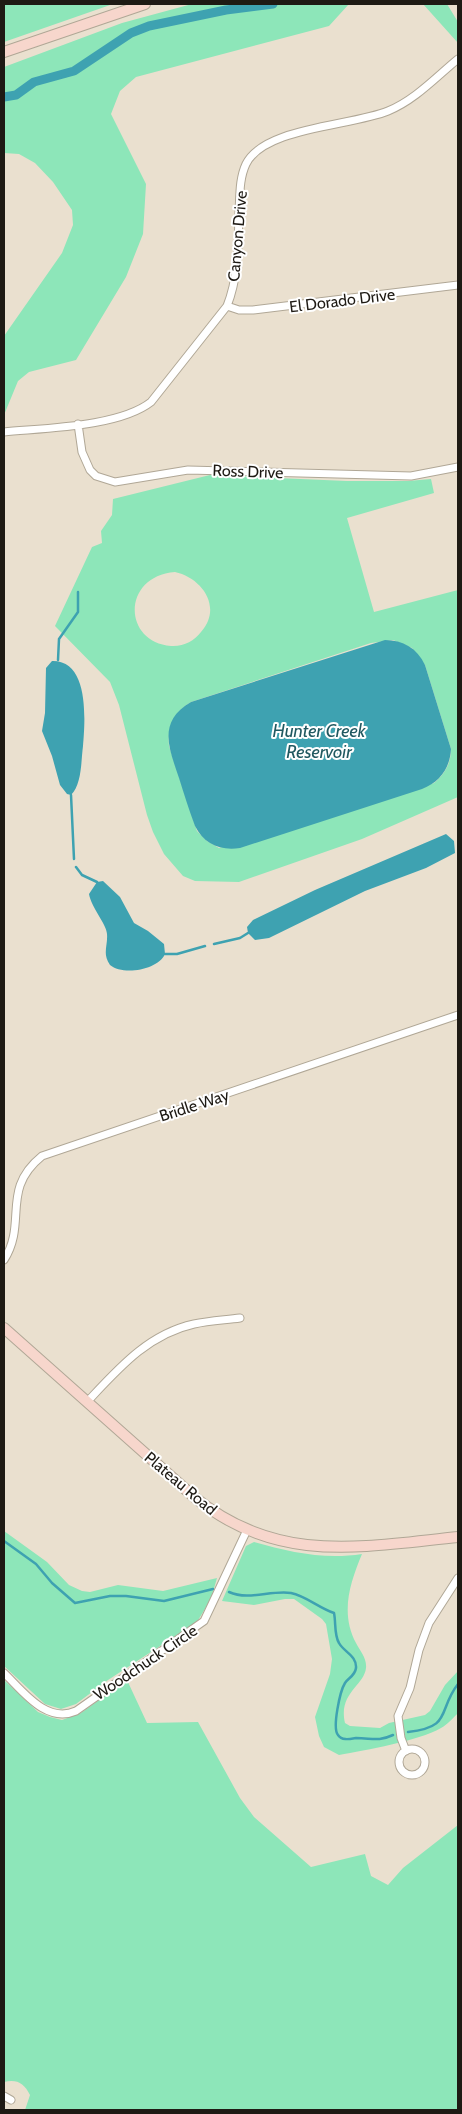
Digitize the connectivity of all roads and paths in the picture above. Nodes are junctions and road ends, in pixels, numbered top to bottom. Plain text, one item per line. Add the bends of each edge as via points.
1 (145, 4) edge
2 (4, 52) edge
3 (458, 59) edge
4 (458, 285) edge
5 (227, 306) junction
6 (78, 424) junction
7 (4, 432) edge
8 (458, 468) edge
9 (458, 1015) edge
10 (4, 1260) edge
11 (240, 1318) dead end
12 (4, 1328) edge
13 (87, 1402) junction
14 (247, 1530) junction
15 (458, 1536) edge
16 (458, 1578) edge
17 (4, 1673) edge
18 (406, 1751) dead end
19 (4, 2096) edge
20 (11, 2100) dead end

1 - 2 street
3 - 5 street, Canyon Drive via 414,96 388,112 282,137 255,151 242,174 237,262
4 - 5 street, El Dorado Drive via 253,310
5 - 6 street, Canyon Drive via 151,402 128,415
6 - 7 street, Canyon Drive
6 - 8 street, Ross Drive via 82,452 90,470 96,476 115,482 188,470 411,476
9 - 10 street, Bridle Way via 42,1156 24,1168 13,1185 8,1204 11,1240
11 - 13 street via 194,1324 161,1336 131,1356
12 - 13 street, Plateau Road
13 - 14 street, Plateau Road via 203,1505
14 - 15 street, Plateau Road via 295,1545 329,1548
14 - 17 street, Woodchuck Circle via 211,1611 200,1626 76,1711 64,1715 46,1711
16 - 18 street via 429,1623 408,1694 398,1716
19 - 20 street

